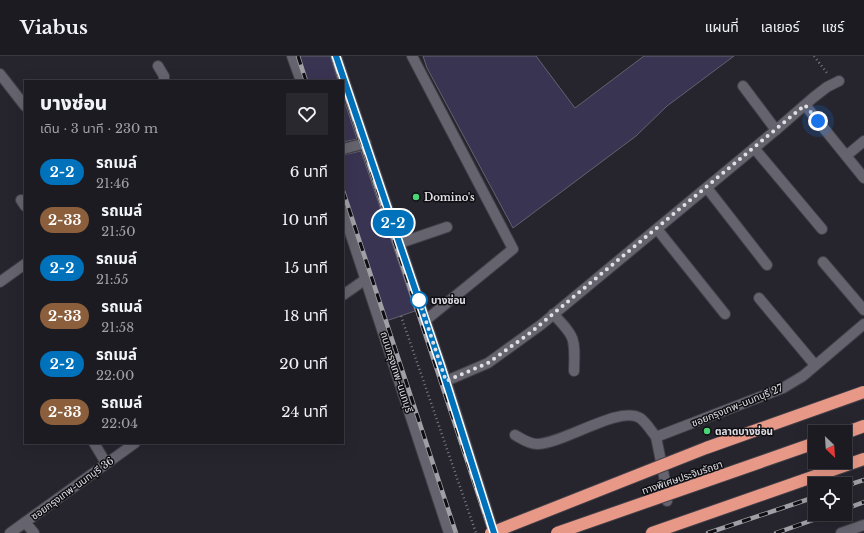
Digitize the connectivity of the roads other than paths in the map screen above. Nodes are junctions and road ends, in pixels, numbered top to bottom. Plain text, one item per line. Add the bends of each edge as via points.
1 (292, 56) edge
2 (336, 56) edge
3 (412, 56) edge
4 (158, 66) dead end
5 (0, 74) edge
6 (164, 80) edge
7 (301, 80) edge
8 (838, 81) dead end
9 (743, 86) dead end
10 (24, 105) edge
11 (805, 105) junction
12 (776, 130) junction
13 (864, 141) edge
14 (366, 143) junction
15 (754, 148) junction
16 (344, 150) edge
17 (846, 156) junction
18 (864, 178) edge
19 (707, 188) junction
20 (344, 214) edge
21 (447, 227) dead end
22 (657, 229) junction
23 (822, 229) dead end
24 (400, 243) junction
25 (823, 262) dead end
26 (24, 265) edge
27 (767, 265) dead end
28 (366, 279) junction
29 (0, 282) edge
30 (344, 294) edge
31 (759, 298) dead end
32 (864, 310) edge
33 (553, 314) junction
34 (725, 314) dead end
35 (426, 320) junction
36 (864, 324) edge
37 (815, 365) junction
38 (574, 371) dead end
39 (446, 381) junction
40 (864, 392) edge
41 (864, 426) edge
42 (852, 430) edge
43 (864, 432) edge
44 (515, 435) dead end
45 (852, 436) edge
46 (656, 437) junction
47 (95, 444) edge
48 (134, 444) edge
49 (808, 445) edge
50 (808, 451) edge
51 (864, 459) edge
52 (106, 463) junction
53 (666, 501) junction
54 (25, 522) junction
55 (864, 525) edge
56 (10, 533) edge
57 (34, 533) edge
58 (449, 533) edge
59 (491, 533) edge
60 (494, 533) edge
61 (557, 533) edge
62 (652, 533) edge
63 (841, 533) edge

1 - 7 street
2 - 14 street
3 - 35 street via 513,249
4 - 6 street
5 - 10 street
8 - 11 street
9 - 12 street
11 - 12 street
11 - 17 street
12 - 15 street
13 - 17 street
14 - 16 street
14 - 24 street
15 - 19 street
15 - 23 street
17 - 18 street
19 - 22 street
19 - 27 street
20 - 28 street, ถนนกรุงเทพ-นนทบุรี
21 - 24 street
22 - 33 street
22 - 34 street
24 - 35 street
25 - 32 street
26 - 29 street
28 - 30 street
28 - 58 street, ถนนกรุงเทพ-นนทบุรี
31 - 37 street
33 - 38 street via 573,339
33 - 39 street via 488,363
35 - 39 street
36 - 37 street, ซอยกรุงเทพ-นนทบุรี 27
37 - 46 street, ซอยกรุงเทพ-นนทบุรี 27 via 783,388
39 - 60 street
40 - 59 highway, bridge via 706,448
41 - 42 highway
43 - 45 street
44 - 46 street via 526,442 538,444 629,415 641,419
46 - 53 street via 665,481
47 - 52 street
48 - 52 street, ซอยกรุงเทพ-นนทบุรี 36
49 - 61 highway, ทางพิเศษประจิมรัถยา, bridge
50 - 53 street
51 - 62 highway
52 - 54 street, ซอยกรุงเทพ-นนทบุรี 36
53 - 61 street
54 - 56 street, ซอยกรุงเทพ-นนทบุรี 36
54 - 57 street
55 - 63 street

